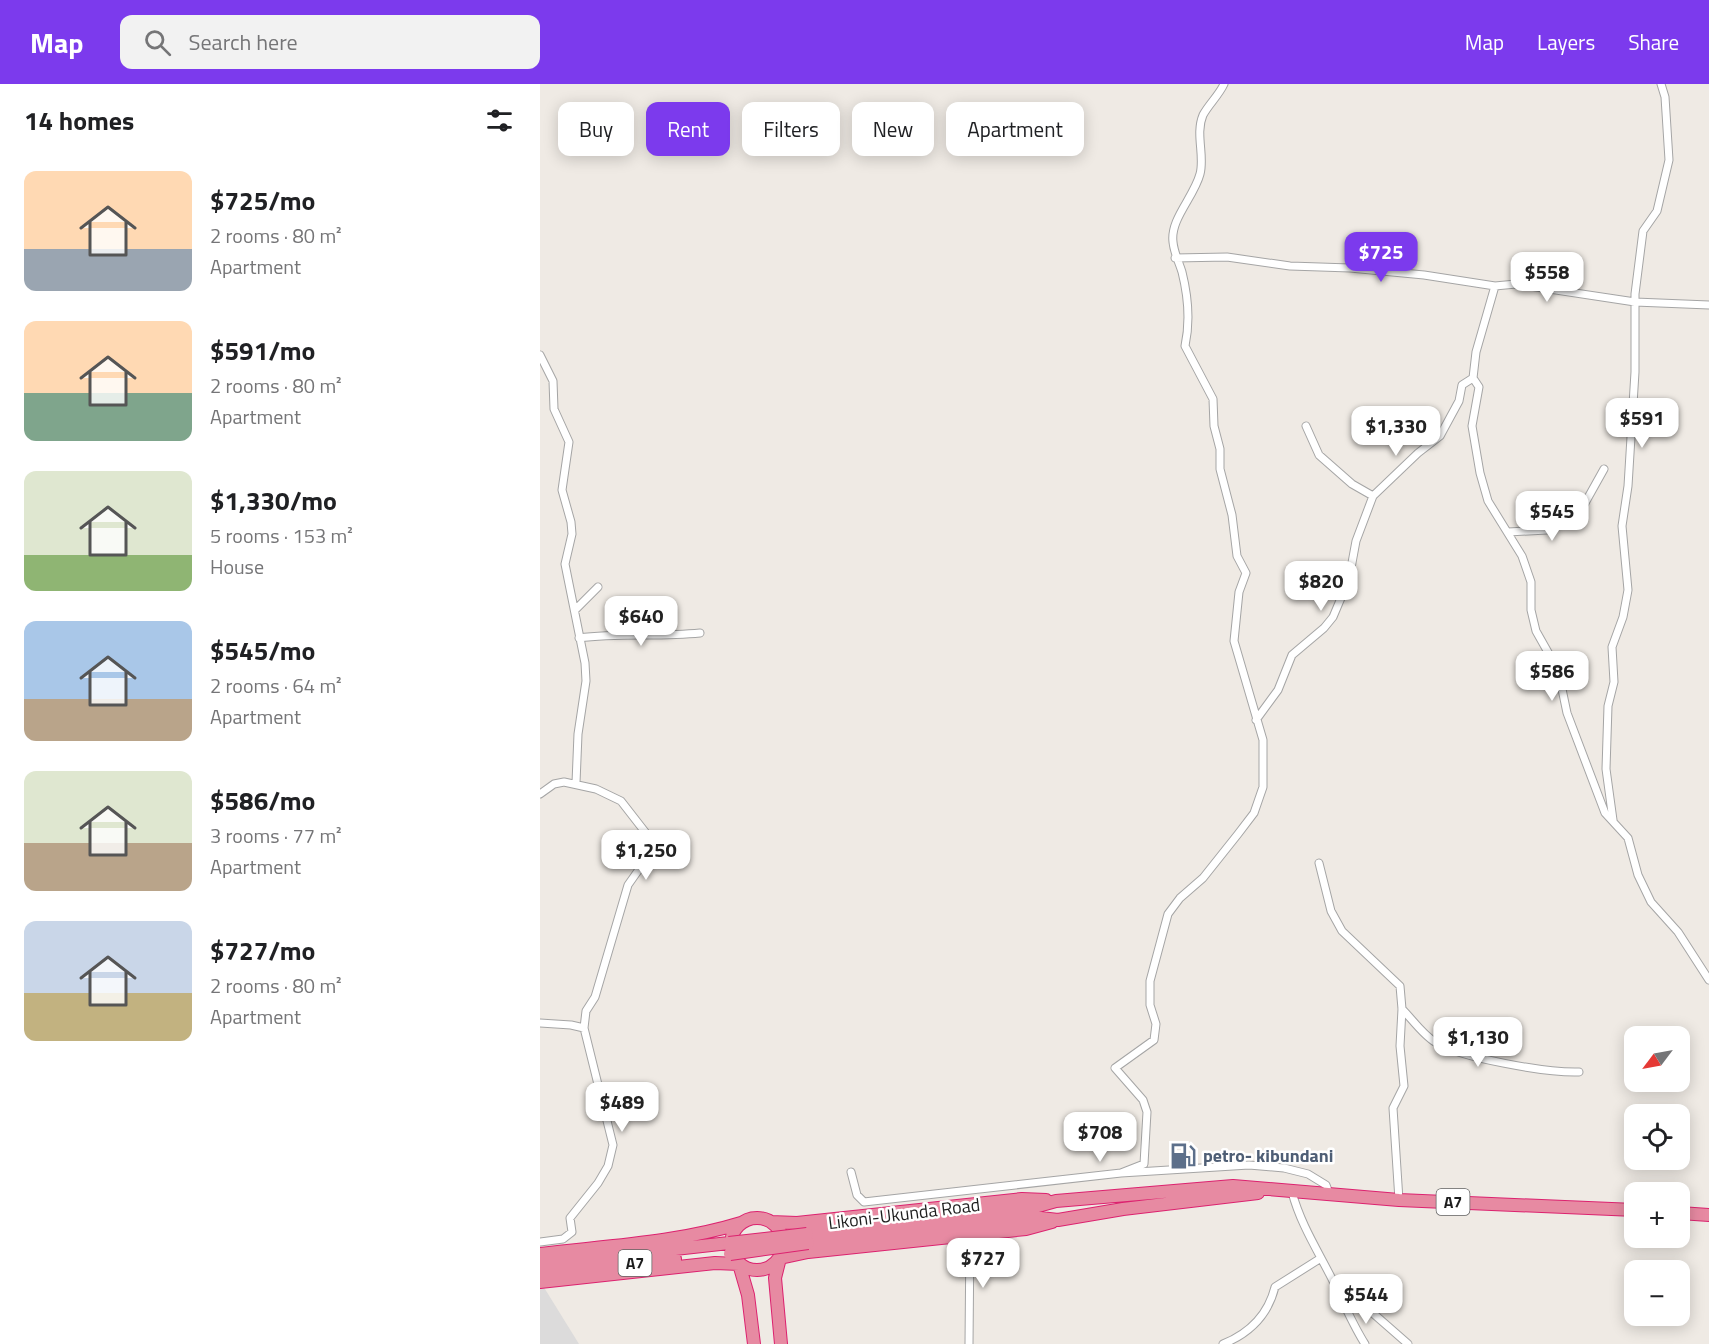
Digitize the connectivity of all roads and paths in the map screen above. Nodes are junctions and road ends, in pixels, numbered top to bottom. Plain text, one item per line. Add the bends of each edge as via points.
1 (1224, 84) edge
2 (1661, 84) edge
3 (1175, 258) junction
4 (1495, 286) junction
5 (1635, 302) junction
6 (1709, 305) edge
7 (540, 355) edge
8 (1473, 378) junction
9 (1306, 426) dead end
10 (1604, 469) dead end
11 (1373, 496) junction
12 (1558, 500) dead end
13 (1552, 522) junction
14 (1508, 532) junction
15 (598, 587) dead end
16 (575, 610) junction
17 (700, 633) dead end
18 (579, 638) junction
19 (1256, 720) junction
20 (576, 783) junction
21 (540, 794) edge
22 (1614, 822) junction
23 (1319, 863) dead end
24 (1709, 980) edge
25 (1402, 1009) junction
26 (540, 1023) edge
27 (584, 1028) junction
28 (1579, 1072) dead end
29 (851, 1172) dead end
30 (1120, 1173) junction
31 (1271, 1191) junction
32 (1292, 1192) junction
33 (1329, 1193) junction
34 (1400, 1200) junction
35 (1056, 1201) junction
36 (1624, 1210) edge
37 (1031, 1213) junction
38 (1690, 1214) edge
39 (1709, 1215) edge
40 (1058, 1220) junction
41 (771, 1222) junction
42 (741, 1223) junction
43 (970, 1234) junction
44 (540, 1242) edge
45 (540, 1254) edge
46 (780, 1258) junction
47 (1321, 1258) junction
48 (739, 1263) junction
49 (540, 1264) edge
50 (540, 1273) edge
51 (540, 1282) edge
52 (1336, 1287) junction
53 (753, 1344) edge
54 (781, 1344) edge
55 (969, 1344) edge
56 (1223, 1344) edge
57 (1365, 1344) edge
58 (1408, 1344) edge

1 - 3 street via 1201,122 1200,173 1174,226
2 - 5 street via 1669,160 1657,211 1643,231
3 - 4 street via 1227,257 1290,266 1424,275
3 - 19 street via 1182,272 1187,309 1185,346 1213,399 1220,469 1237,556 1246,573 1239,591 1234,641
4 - 5 street via 1516,284
4 - 8 street via 1476,352
5 - 6 street
5 - 22 street via 1635,372 1622,526 1628,590 1612,647 1614,682 1608,706 1606,769
7 - 16 street via 553,381 554,409 569,442 562,489 571,522 565,564
8 - 11 street via 1462,385 1459,401 1440,436
8 - 14 street via 1479,387 1472,426 1480,473 1488,501
9 - 11 street via 1319,455 1352,484
10 - 13 street via 1580,512
11 - 19 street via 1356,541 1349,579 1333,617 1292,655 1278,690
12 - 13 street
13 - 14 street via 1542,532
14 - 22 street via 1531,582 1536,631 1558,670 1567,713 1605,813
15 - 16 street
16 - 18 street
17 - 18 street
18 - 20 street via 586,681
19 - 30 street via 1263,740 1263,787 1254,813 1203,878 1172,907 1150,981 1154,1040 1115,1068 1143,1100 1147,1112 1144,1164
20 - 21 street via 559,782
20 - 27 street via 621,801 649,837 647,858 628,885 595,997 586,1011
22 - 24 street via 1628,838 1651,902 1678,932
23 - 25 street via 1331,911 1342,931 1399,983
25 - 28 street via 1435,1042 1546,1071
25 - 34 street via 1404,1086 1393,1108
26 - 27 street
27 - 44 street via 613,1145 608,1166 598,1183 570,1218 573,1232 564,1239
29 - 30 street via 857,1195 864,1202
30 - 33 street via 1249,1165 1284,1168 1308,1174 1326,1185
31 - 32 highway, Likoni-Ukunda Road / A7
31 - 35 highway, Likoni-Ukunda Road / A7 via 1233,1186 1194,1187
31 - 40 highway, Likoni-Ukunda Road / A7
32 - 33 highway, Likoni-Ukunda Road / A7
32 - 47 street via 1298,1214
33 - 34 highway, Likoni-Ukunda Road / A7
34 - 36 highway, Likoni-Ukunda Road / A7
35 - 37 highway, Likoni-Ukunda Road / A7
35 - 41 highway via 1022,1200 797,1223
37 - 40 highway, Likoni-Ukunda Road / A7
37 - 49 highway, Likoni-Ukunda Road / A7, bridge
37 - 50 highway, Likoni-Ukunda Road / A7, bridge via 730,1254
38 - 39 highway
40 - 43 highway via 1026,1229
41 - 42 highway via 756,1218
41 - 46 highway via 783,1238
42 - 45 highway via 675,1238
42 - 48 highway via 731,1245
43 - 46 highway
43 - 55 street
46 - 48 highway via 763,1270 748,1269
46 - 54 highway via 775,1278
47 - 52 street
47 - 56 street via 1275,1287 1262,1317 1240,1337
48 - 51 highway
48 - 53 highway via 748,1295
52 - 57 street
52 - 58 street

